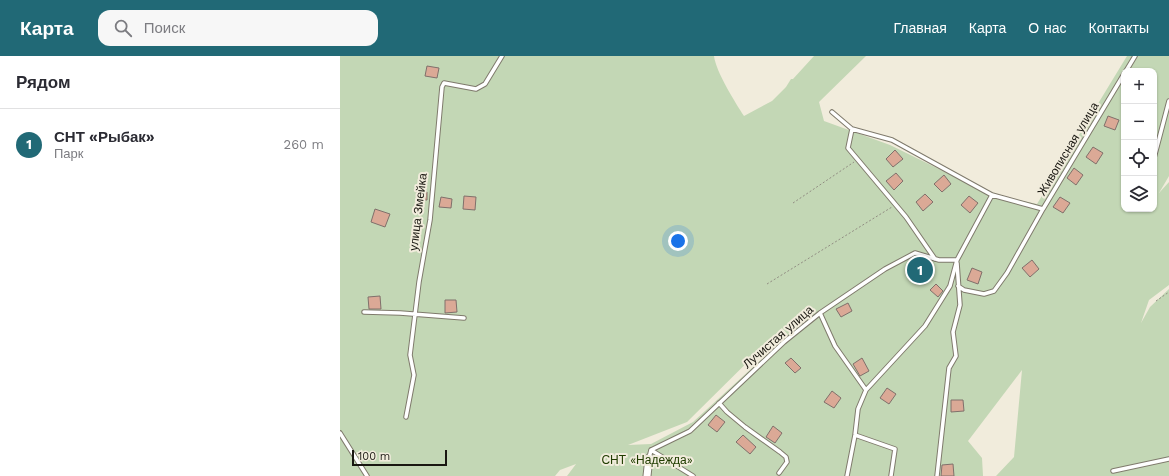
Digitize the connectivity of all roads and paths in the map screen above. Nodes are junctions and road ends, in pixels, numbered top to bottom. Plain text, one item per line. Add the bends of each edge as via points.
1 (502, 56) edge
2 (1135, 56) edge
3 (1128, 68) edge
4 (1121, 79) edge
5 (1169, 101) edge
6 (832, 112) dead end
7 (852, 129) junction
8 (1157, 147) edge
9 (858, 160) junction
10 (992, 195) junction
11 (793, 203) dead end
12 (896, 205) junction
13 (1043, 209) junction
14 (935, 259) junction
15 (957, 260) junction
16 (767, 284) dead end
17 (958, 286) junction
18 (1169, 292) edge
19 (1156, 301) dead end
20 (364, 312) dead end
21 (415, 314) junction
22 (820, 314) junction
23 (464, 318) dead end
24 (866, 390) junction
25 (719, 403) junction
26 (406, 417) dead end
27 (340, 433) edge
28 (855, 435) junction
29 (651, 450) junction
30 (649, 458) joint
31 (1169, 460) edge
32 (1113, 471) dead end
33 (779, 473) dead end
34 (367, 476) edge
35 (647, 476) edge
36 (693, 476) edge
37 (847, 476) edge
38 (891, 476) edge
39 (937, 476) edge

1 - 21 lane, улица Змейка via 485,84 476,89 444,83 442,87 430,220 418,282
2 - 3 lane
4 - 13 lane, Живописная улица
5 - 8 lane
6 - 7 lane
7 - 9 lane via 848,148
7 - 10 lane, Живописная улица via 892,140
9 - 11 path
9 - 12 lane
10 - 13 lane, Живописная улица
10 - 15 lane
12 - 14 lane
12 - 16 path
13 - 17 lane via 994,291 984,294 964,290
14 - 15 lane, Лучистая улица
14 - 22 lane, Лучистая улица via 915,253 885,269
15 - 17 lane
15 - 24 lane via 950,286 925,326
17 - 39 lane via 960,305 953,332 956,356 949,368
18 - 19 path
20 - 21 lane
21 - 23 lane
21 - 26 lane, улица Змейка via 410,355 414,375
22 - 24 lane via 835,346
22 - 25 lane, Лучистая улица via 784,342
24 - 28 lane via 858,409
25 - 29 lane, Лучистая улица via 690,431
25 - 33 lane via 745,427 786,457 787,462
27 - 34 lane
28 - 37 lane
28 - 38 lane via 895,449
29 - 30 lane
29 - 36 lane
30 - 35 street
31 - 32 lane

